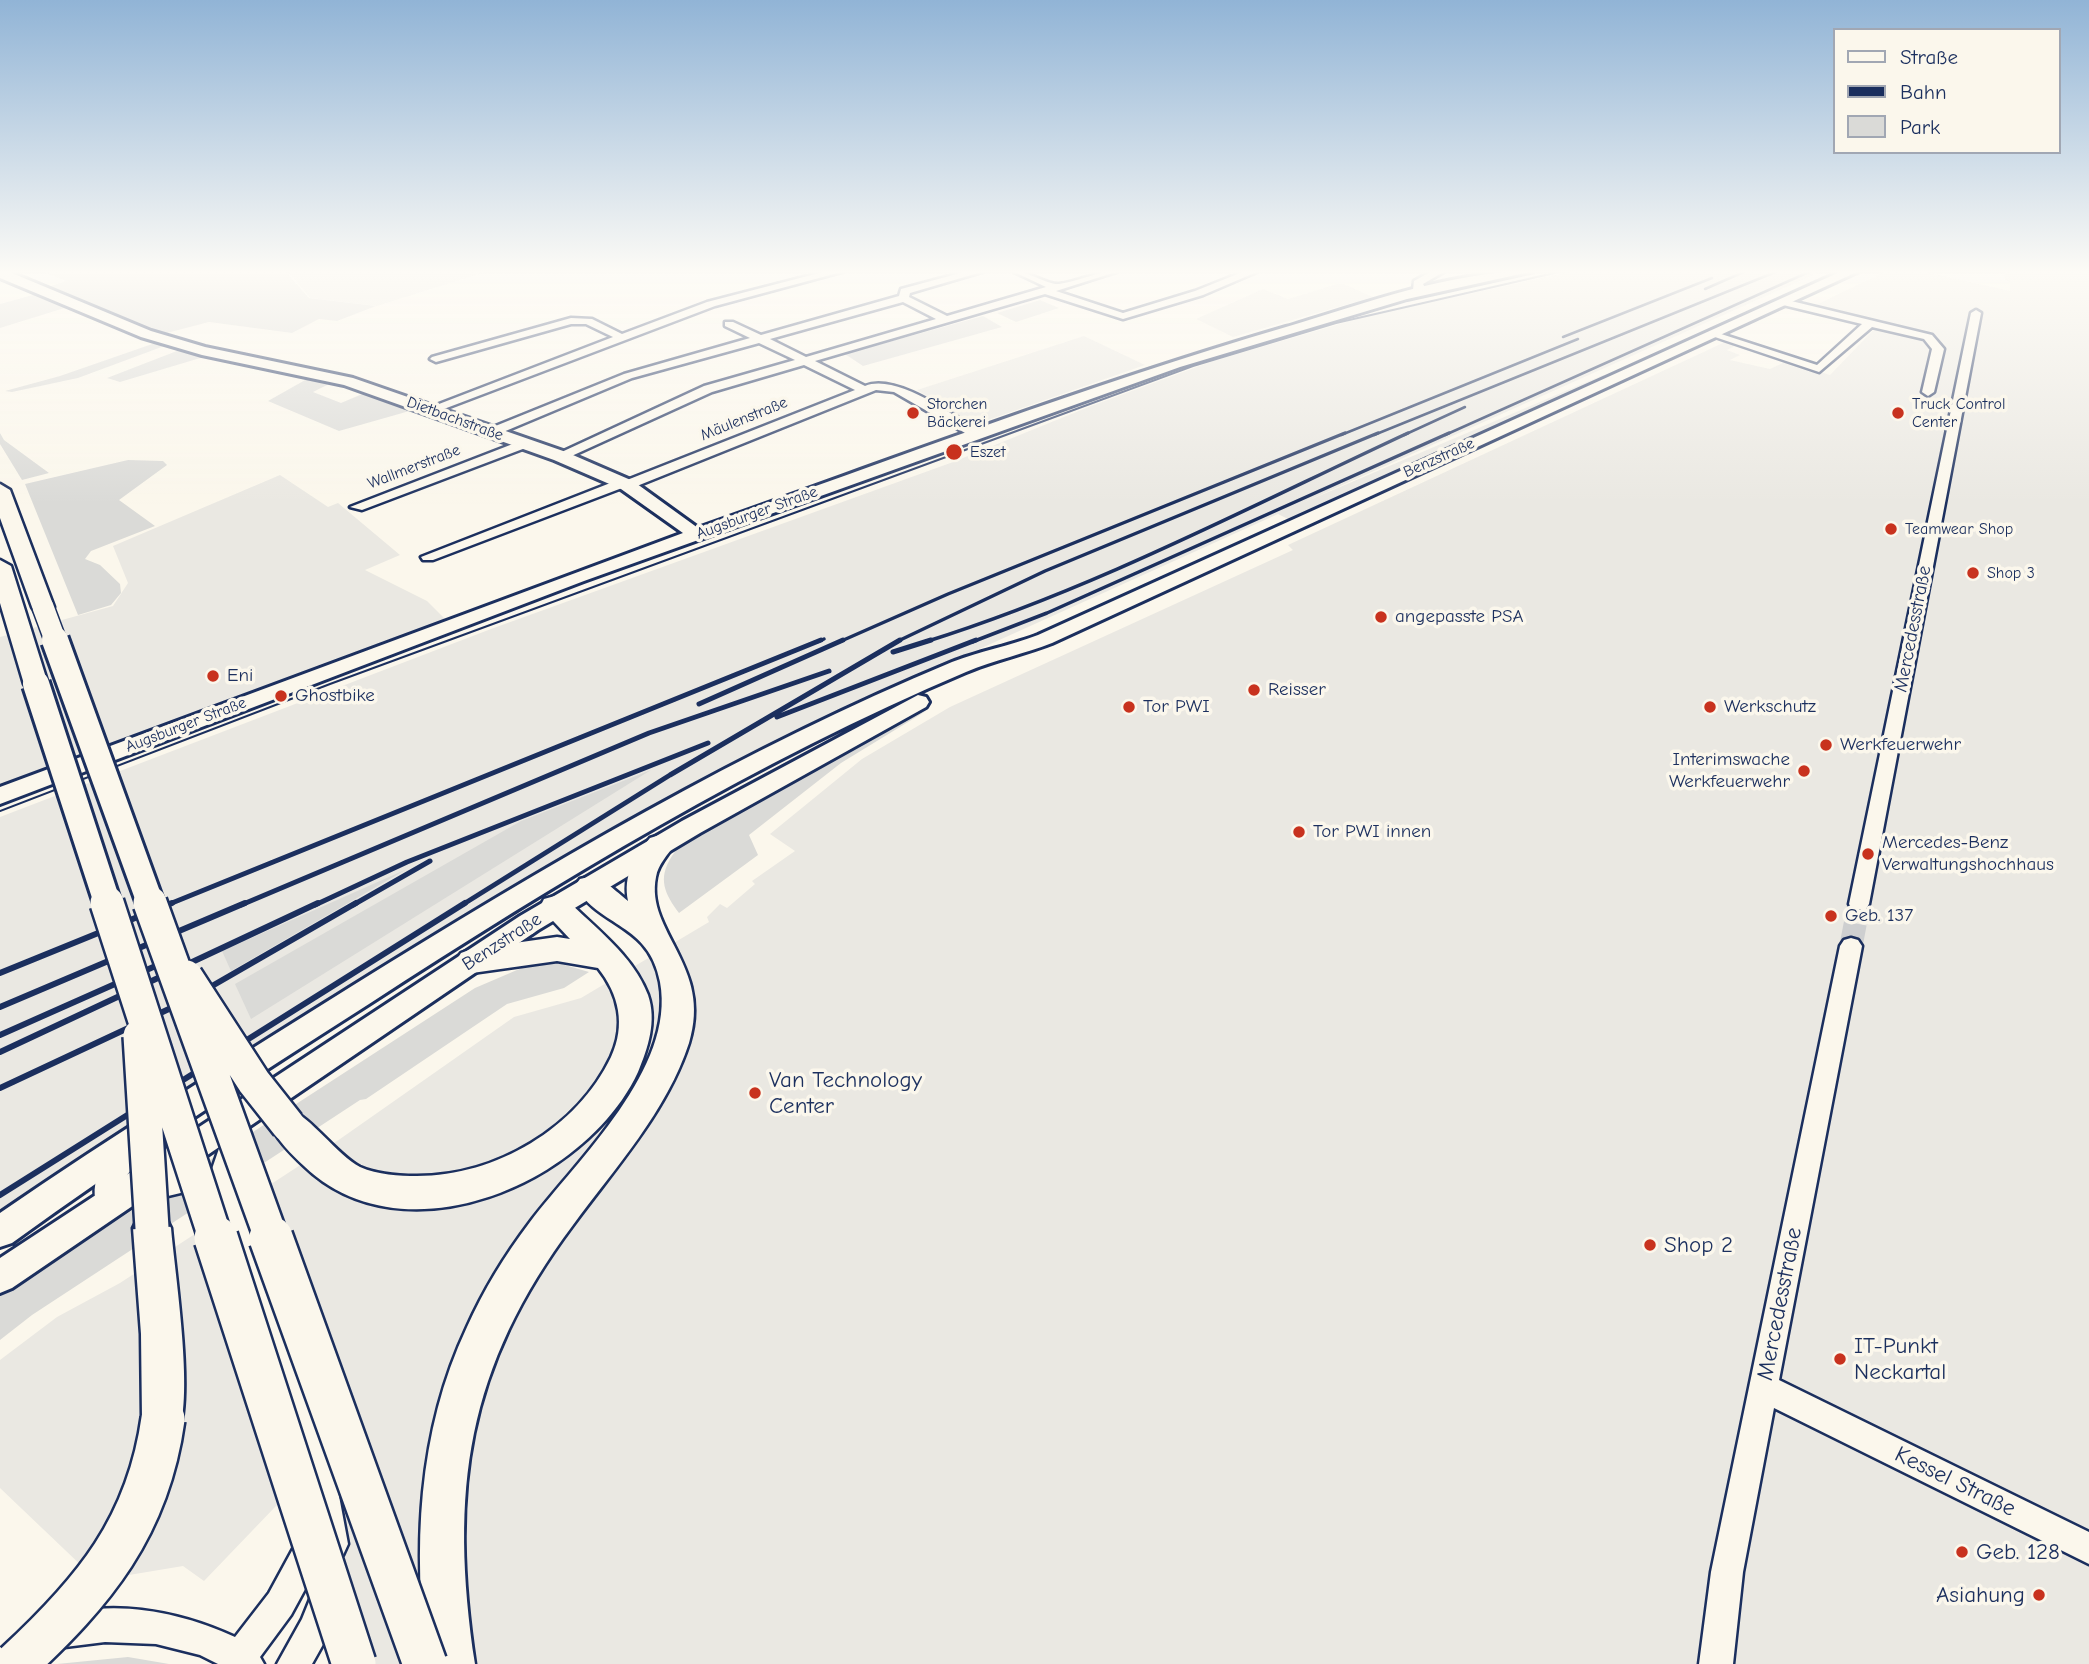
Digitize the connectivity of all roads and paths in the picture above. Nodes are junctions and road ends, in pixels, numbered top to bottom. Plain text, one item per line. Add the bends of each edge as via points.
1 (194, 349) edge
2 (473, 349) edge
3 (594, 349) edge
4 (726, 349) edge
5 (779, 349) edge
6 (847, 349) edge
7 (1227, 349) edge
8 (1679, 349) edge
9 (1756, 349) edge
10 (1842, 349) edge
11 (1937, 349) edge
12 (1969, 349) edge
13 (436, 359) dead end
14 (804, 361) junction
15 (870, 388) junction
16 (1928, 393) dead end
17 (432, 409) junction
18 (492, 432) junction
19 (976, 434) junction
20 (523, 443) junction
21 (560, 456) junction
22 (625, 484) junction
23 (0, 490) edge
24 (356, 507) dead end
25 (697, 535) junction
26 (428, 557) dead end
27 (0, 566) edge
28 (1027, 646) junction
29 (0, 796) edge
30 (660, 845) junction
31 (548, 877) junction
32 (590, 886) junction
33 (1859, 904) tunnel mouth
34 (555, 907) junction
35 (650, 930) junction
36 (449, 938) junction
37 (163, 943) junction
38 (1851, 946) tunnel mouth
39 (605, 957) junction
40 (472, 961) junction
41 (137, 995) junction
42 (274, 1093) junction
43 (151, 1129) junction
44 (223, 1186) junction
45 (120, 1196) junction
46 (0, 1232) edge
47 (0, 1277) edge
48 (1763, 1387) junction
49 (318, 1464) junction
50 (2089, 1548) edge
51 (0, 1648) edge
52 (243, 1661) edge
53 (16, 1664) edge
54 (294, 1664) edge
55 (354, 1664) edge
56 (425, 1664) edge
57 (452, 1664) edge
58 (1716, 1664) edge

1 - 17 main road, Dietbachstraße via 327,374
2 - 13 street
3 - 17 street
4 - 18 street via 628,376
5 - 14 street
6 - 14 street
7 - 19 main road, Augsburger Straße
8 - 28 main road, Benzstraße
9 - 10 street via 1819,369
11 - 16 street
12 - 33 street, Mercedesstraße
14 - 15 street
14 - 21 street via 708,389
15 - 19 street via 897,389
15 - 22 street, Mäulenstraße
17 - 18 main road, Dietbachstraße
18 - 20 main road, Dietbachstraße
19 - 25 main road, Augsburger Straße
20 - 21 main road, Dietbachstraße
20 - 24 street, Wallmerstraße
21 - 22 main road, Dietbachstraße
22 - 25 main road, Dietbachstraße
22 - 26 street, Mäulenstraße
23 - 37 highway, bridge
25 - 29 main road, Augsburger Straße
27 - 41 highway, bridge
28 - 30 main road, Benzstraße
28 - 31 main road, Benzstraße via 962,666 794,744 669,807
30 - 32 main road, Benzstraße
30 - 35 highway via 639,883
31 - 32 main road
31 - 34 main road
31 - 36 main road, Benzstraße
32 - 34 main road, Benzstraße
32 - 35 highway
34 - 39 highway
34 - 40 main road, Benzstraße
35 - 57 highway via 671,966 677,992 678,1015 668,1053 650,1088 501,1299 457,1408 441,1506 441,1576
36 - 40 main road via 482,937
36 - 43 main road, Benzstraße
37 - 39 highway, bridge via 254,1082 295,1133 345,1177 395,1192 439,1192 480,1183 525,1164 564,1139 594,1111 622,1073 634,1034 635,1006 624,978
37 - 56 highway, bridge
38 - 48 street, Mercedesstraße
39 - 40 highway via 557,949
40 - 42 main road, Benzstraße
41 - 53 highway, bridge via 161,1334 162,1443 143,1502 111,1563 68,1615
41 - 55 highway, bridge
42 - 44 street via 233,1139
42 - 45 main road, Benzstraße
43 - 45 street via 104,1187 106,1195
43 - 46 main road, Benzstraße
44 - 45 street via 213,1178 186,1177
44 - 49 street
45 - 47 main road, Benzstraße
48 - 50 street, Kessel Straße
48 - 58 street, Mercedesstraße via 1727,1572
49 - 52 street via 321,1506 309,1552
49 - 54 street via 333,1548 331,1574 315,1628
51 - 52 street via 72,1629 138,1627 195,1637

